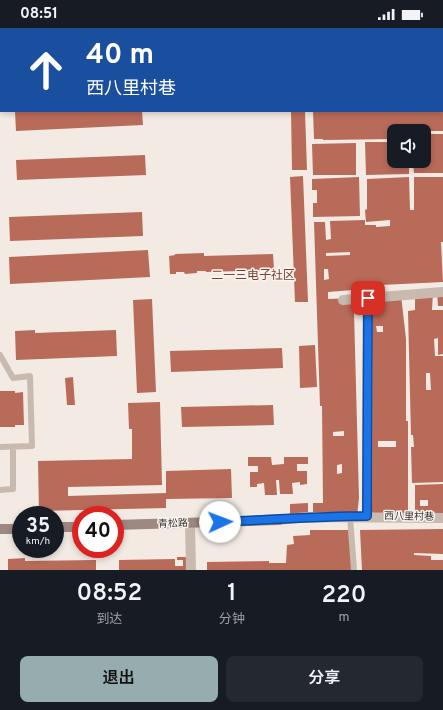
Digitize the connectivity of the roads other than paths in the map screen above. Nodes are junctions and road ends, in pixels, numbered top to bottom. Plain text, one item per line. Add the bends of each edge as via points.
1 (443, 292) edge
2 (368, 298) junction
3 (343, 300) dead end
4 (0, 355) edge
5 (0, 447) edge
6 (13, 447) junction
7 (0, 490) edge
8 (367, 516) junction
9 (350, 517) junction
10 (443, 518) edge
11 (279, 520) joint
12 (190, 523) junction
13 (124, 526) edge
14 (0, 529) edge
15 (12, 529) edge
16 (191, 570) edge
17 (354, 570) edge

1 - 2 street
2 - 3 street
2 - 8 street
4 - 6 lane via 13,378 30,376 32,446
5 - 6 lane
6 - 7 lane via 13,489
8 - 9 street, 西八里村巷
8 - 10 street, 西八里村巷
9 - 11 street, 西八里村巷
9 - 17 lane
11 - 12 street, 青松路
12 - 13 street, 青松路
12 - 16 street
14 - 15 street

